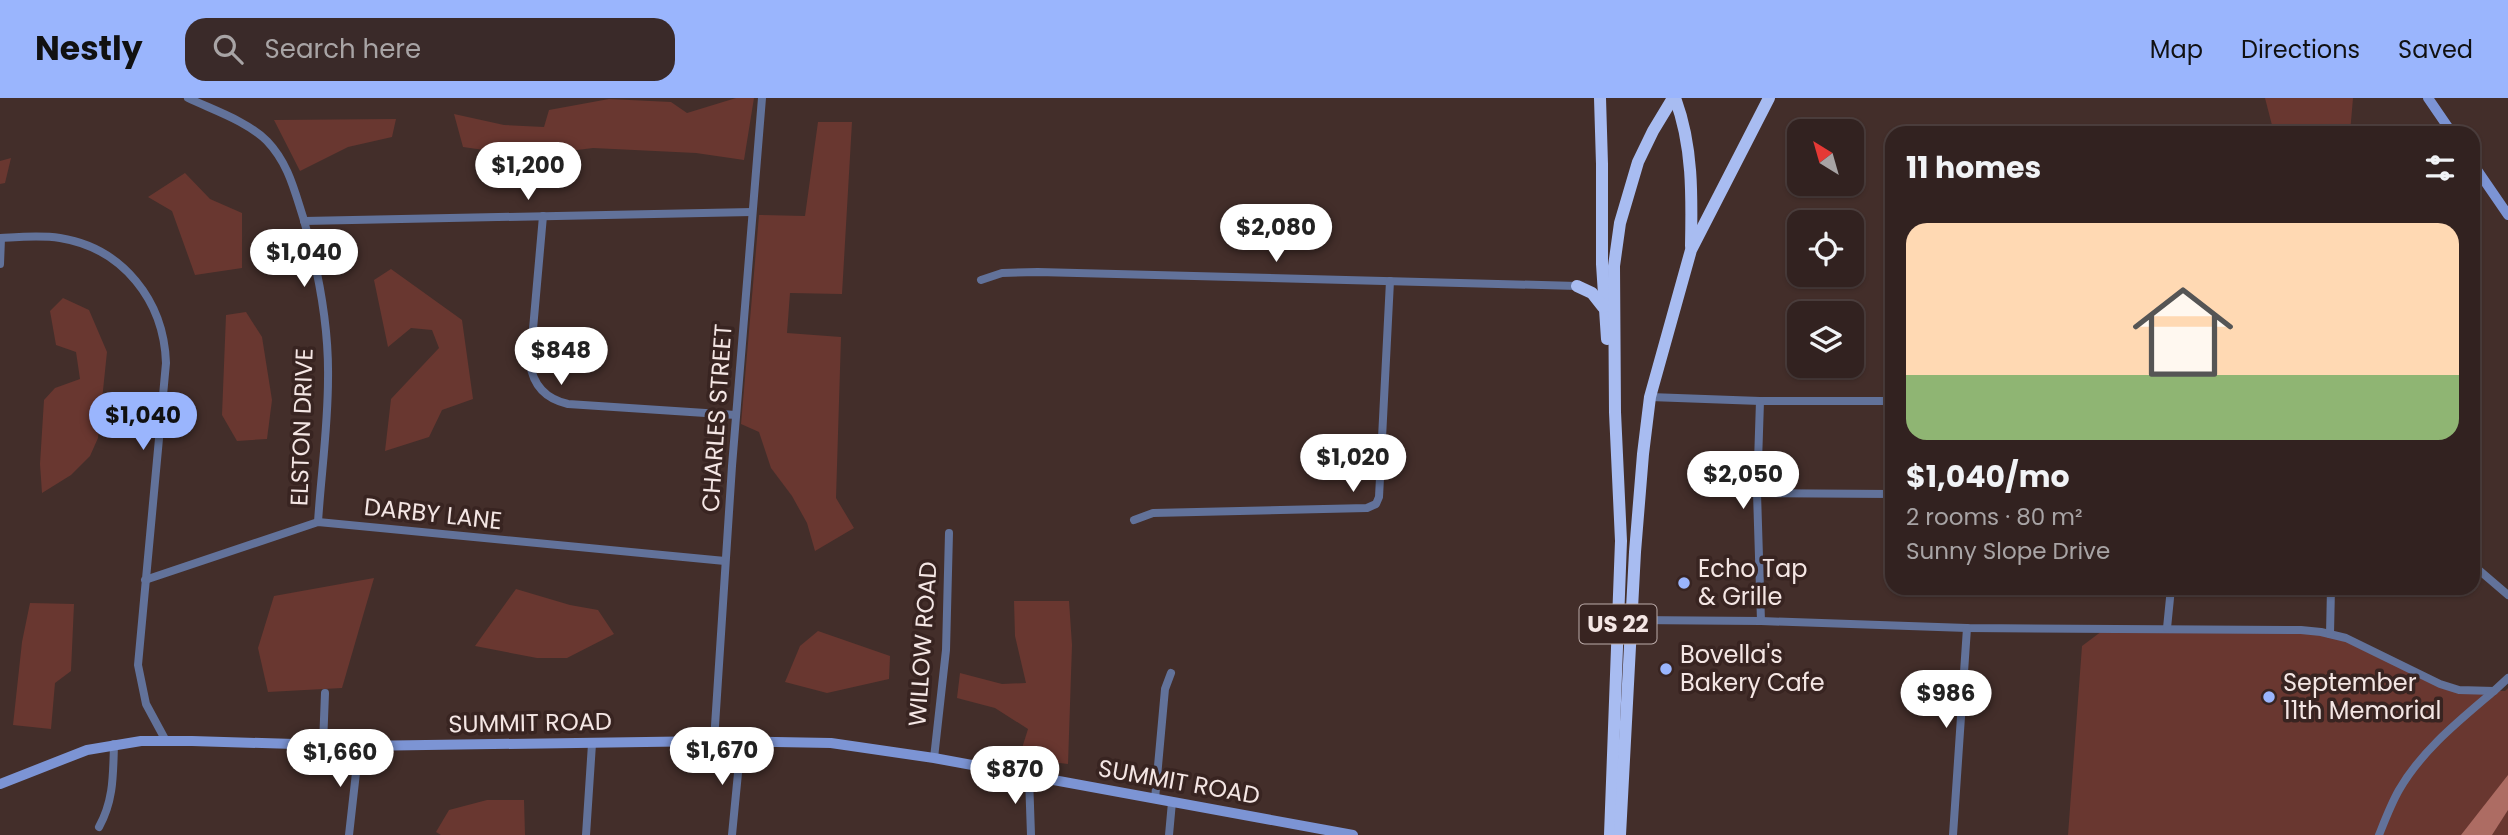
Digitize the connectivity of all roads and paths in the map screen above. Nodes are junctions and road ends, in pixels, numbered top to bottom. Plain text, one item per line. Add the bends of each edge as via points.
1 (188, 98) edge
2 (762, 98) edge
3 (1600, 98) edge
4 (1769, 98) edge
5 (2428, 98) edge
6 (1673, 99) edge
7 (2447, 126) edge
8 (2480, 174) edge
9 (752, 212) junction
10 (2508, 215) edge
11 (543, 216) junction
12 (304, 221) junction
13 (1, 238) edge
14 (1691, 250) junction
15 (0, 264) edge
16 (1602, 264) junction
17 (981, 280) dead end
18 (1390, 281) junction
19 (1577, 286) junction
20 (1604, 309) junction
21 (1650, 397) junction
22 (1760, 401) junction
23 (1885, 401) edge
24 (1615, 412) junction
25 (736, 415) junction
26 (1757, 493) junction
27 (1885, 494) edge
28 (1134, 520) dead end
29 (318, 523) junction
30 (949, 533) dead end
31 (725, 561) junction
32 (2480, 571) edge
33 (145, 580) junction
34 (2170, 595) edge
35 (2331, 595) edge
36 (2508, 595) edge
37 (1633, 620) junction
38 (1761, 621) junction
39 (1967, 628) junction
40 (2167, 628) junction
41 (2330, 634) junction
42 (1171, 673) dead end
43 (2508, 678) edge
44 (2494, 691) junction
45 (325, 693) dead end
46 (166, 741) junction
47 (713, 741) junction
48 (741, 742) junction
49 (114, 744) junction
50 (592, 744) junction
51 (323, 745) junction
52 (359, 746) junction
53 (934, 758) junction
54 (1029, 777) junction
55 (0, 784) edge
56 (1155, 799) junction
57 (1172, 802) junction
58 (99, 827) dead end
59 (349, 835) edge
60 (586, 835) edge
61 (732, 835) edge
62 (1031, 835) edge
63 (1169, 835) edge
64 (1353, 835) edge
65 (1610, 835) edge
66 (1620, 835) edge
67 (1953, 835) edge
68 (2379, 835) edge

1 - 12 street, ELSTON DRIVE via 265,139 287,169
2 - 9 street, CHARLES STREET
3 - 16 highway
4 - 14 highway, US 22
5 - 7 main road
6 - 14 highway via 1683,126 1689,167
6 - 24 highway, US 22 via 1638,162 1619,223 1614,267
8 - 10 main road
9 - 11 street
9 - 25 street, CHARLES STREET
11 - 12 street
11 - 25 street via 530,363 534,380 545,394 568,404
12 - 29 street, ELSTON DRIVE via 323,312 328,379
13 - 15 street
13 - 33 street via 57,237 94,248 136,279 156,313 166,363
14 - 21 highway, US 22
16 - 19 highway via 1594,277
16 - 20 highway
17 - 18 street via 1002,273 1038,272
18 - 19 street
18 - 28 street via 1376,504 1367,508 1156,512
19 - 20 highway via 1597,298
20 - 24 highway
21 - 22 street
21 - 37 highway, US 22
22 - 23 street
22 - 26 street
24 - 65 highway, US 22 via 1620,541
25 - 31 street, CHARLES STREET
26 - 27 street
26 - 38 street
29 - 31 street, DARBY LANE
29 - 33 street, DARBY LANE
30 - 53 street, WILLOW ROAD via 946,650
31 - 47 street, CHARLES STREET
32 - 36 street
33 - 46 street via 139,678 146,705
34 - 40 street
35 - 41 street
37 - 38 street
37 - 66 highway, US 22
38 - 39 street
39 - 40 street
39 - 67 street
40 - 41 street
41 - 44 street via 2440,684 2459,690
42 - 56 street via 1165,689
43 - 44 street
44 - 68 street via 2410,772
45 - 51 street
46 - 49 main road, SUMMIT ROAD
46 - 51 main road, SUMMIT ROAD
47 - 48 main road, SUMMIT ROAD
47 - 50 main road, SUMMIT ROAD
48 - 53 main road, SUMMIT ROAD via 831,743
48 - 61 street
49 - 55 main road, SUMMIT ROAD
49 - 58 street via 112,796
50 - 52 main road, SUMMIT ROAD
50 - 60 street
51 - 52 main road, SUMMIT ROAD
52 - 59 street
53 - 54 main road, SUMMIT ROAD
54 - 56 main road, SUMMIT ROAD
54 - 62 street
56 - 57 main road, SUMMIT ROAD
57 - 63 street
57 - 64 main road, SUMMIT ROAD

